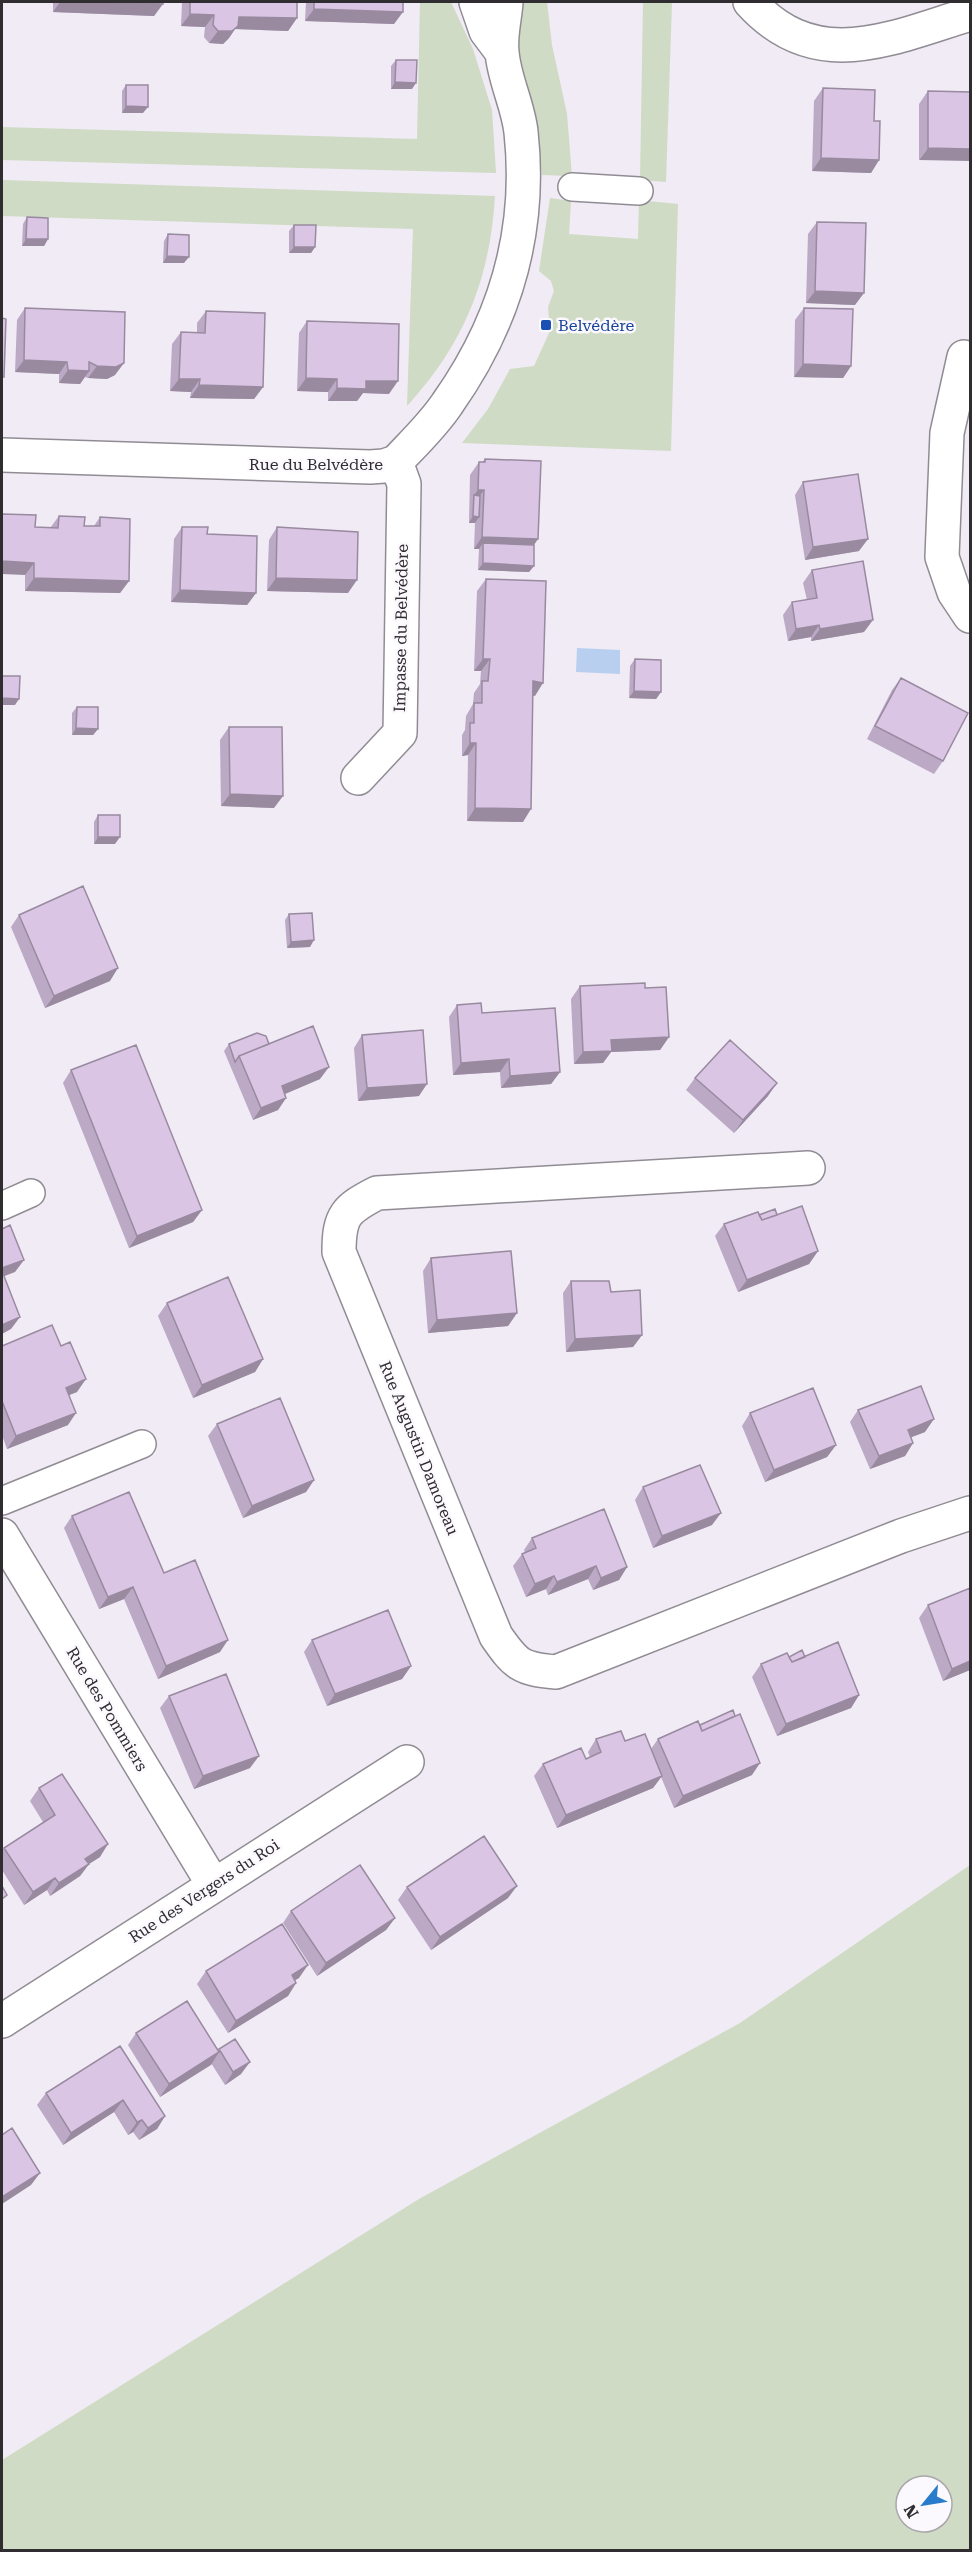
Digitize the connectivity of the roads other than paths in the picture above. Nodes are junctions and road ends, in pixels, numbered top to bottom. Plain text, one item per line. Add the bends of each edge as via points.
1 (476, 2) edge
2 (506, 2) edge
3 (750, 2) edge
4 (970, 14) edge
5 (501, 51) junction
6 (572, 187) dead end
7 (639, 190) dead end
8 (964, 357) dead end
9 (2, 455) edge
10 (396, 462) junction
11 (970, 616) edge
12 (358, 778) dead end
13 (808, 1168) dead end
14 (31, 1193) dead end
15 (2, 1206) edge
16 (142, 1444) dead end
17 (2, 1501) edge
18 (970, 1513) edge
19 (2, 1535) edge
20 (407, 1762) dead end
21 (213, 1884) junction
22 (2, 2021) edge

1 - 5 street, Rue du Belvédère via 486,31
2 - 5 street, Rue du Belvédère
3 - 4 street via 785,32 815,44 849,46 882,41
5 - 10 street, Rue du Belvédère via 521,130 523,186 517,253 498,314 475,359 447,405
6 - 7 lane
8 - 11 street via 947,433 942,557 954,592
9 - 10 street, Rue du Belvédère via 370,467
10 - 12 street, Impasse du Belvédère via 404,484 400,733
13 - 18 street, Rue Augustin Damoreau via 377,1193 352,1206 339,1229 339,1252 496,1636 511,1658 529,1670 556,1672 901,1536
14 - 15 lane
16 - 17 lane
19 - 21 street, Rue des Pommiers
20 - 21 street, Rue des Vergers du Roi
21 - 22 street, Rue des Vergers du Roi

